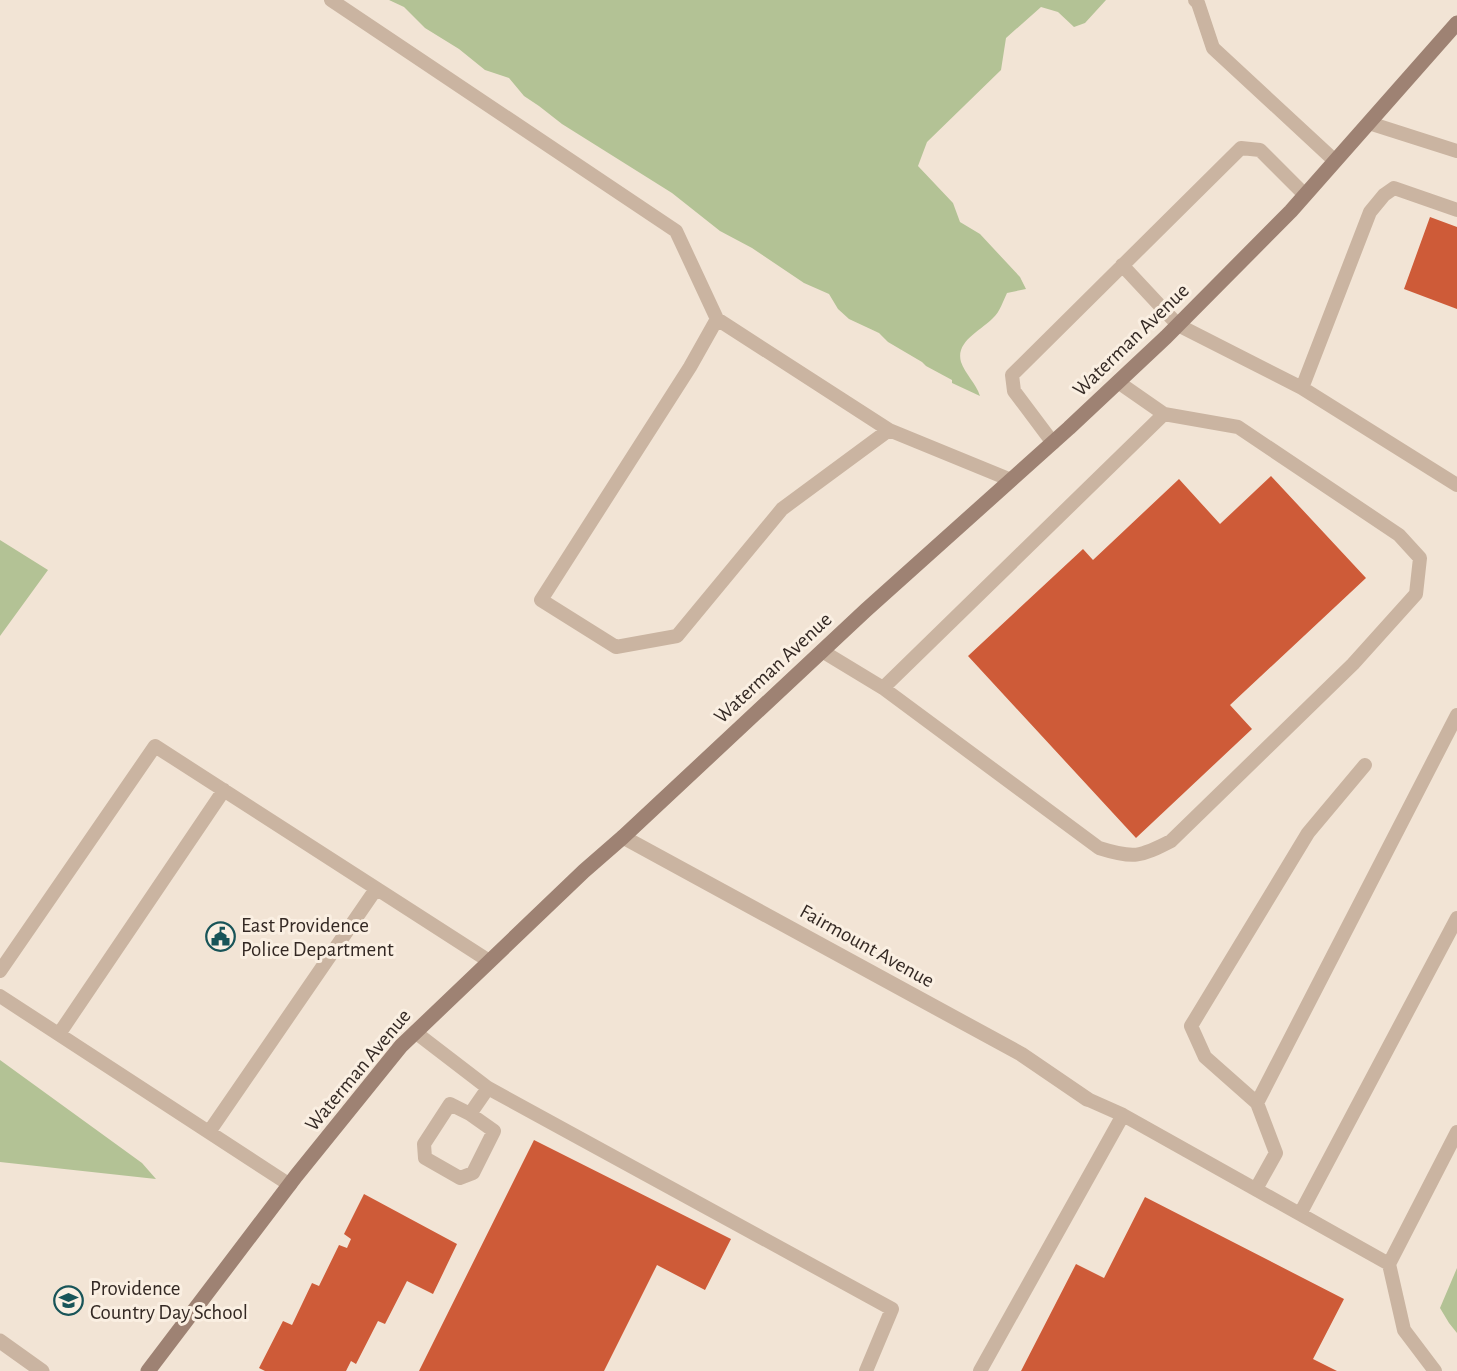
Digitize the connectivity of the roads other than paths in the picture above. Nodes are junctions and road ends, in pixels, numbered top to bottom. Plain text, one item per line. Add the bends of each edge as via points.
1 (331, 0) edge
2 (1198, 1) edge
3 (1457, 23) edge
4 (1369, 123) junction
5 (1457, 151) edge
6 (1335, 162) junction
7 (1305, 195) junction
8 (1457, 210) edge
9 (1122, 266) junction
10 (717, 319) junction
11 (1178, 325) junction
12 (1118, 382) junction
13 (1302, 388) junction
14 (1164, 414) junction
15 (889, 430) junction
16 (1053, 442) junction
17 (1011, 480) junction
18 (1457, 485) edge
19 (822, 651) junction
20 (883, 688) junction
21 (1457, 716) edge
22 (1365, 765) dead end
23 (224, 790) junction
24 (623, 837) junction
25 (376, 889) junction
26 (1457, 918) edge
27 (489, 961) junction
28 (0, 971) edge
29 (0, 996) edge
30 (415, 1032) junction
31 (59, 1034) junction
32 (488, 1088) junction
33 (1087, 1099) joint
34 (1257, 1103) junction
35 (470, 1114) junction
36 (1124, 1115) junction
37 (209, 1132) junction
38 (1457, 1132) edge
39 (290, 1185) junction
40 (1256, 1189) junction
41 (1300, 1214) junction
42 (1389, 1264) junction
43 (0, 1341) edge
44 (42, 1371) edge
45 (148, 1371) edge
46 (866, 1371) edge
47 (980, 1371) edge
48 (1435, 1371) edge

1 - 10 lane via 676,231
2 - 6 lane via 1213,48
3 - 4 main road, Waterman Avenue
4 - 5 lane
4 - 6 main road, Waterman Avenue
6 - 7 main road, Waterman Avenue
7 - 9 lane via 1260,150 1240,148
7 - 11 main road, Waterman Avenue
8 - 13 lane via 1394,188 1384,195 1370,212
9 - 11 lane
9 - 16 lane via 1012,375 1014,391
10 - 15 lane
10 - 15 lane via 540,600 616,647 677,636 782,508
11 - 12 main road, Waterman Avenue
11 - 13 lane
12 - 14 lane
12 - 16 main road, Waterman Avenue
13 - 18 lane
14 - 20 lane
14 - 20 lane via 1238,427 1399,535 1420,558 1416,594 1345,672 1172,841 1146,854 1125,856 1099,848
15 - 17 lane
16 - 17 main road, Waterman Avenue
17 - 19 main road, Waterman Avenue
19 - 20 lane
19 - 24 main road, Waterman Avenue
21 - 34 lane
22 - 34 lane via 1308,833 1191,1026 1205,1057
23 - 25 lane
23 - 28 lane via 155,746
23 - 31 lane
24 - 27 main road, Waterman Avenue
24 - 33 street, Fairmount Avenue via 1021,1054
25 - 27 lane
25 - 37 lane
26 - 41 lane
27 - 30 main road, Waterman Avenue
29 - 31 lane
30 - 32 lane
30 - 39 main road, Waterman Avenue
31 - 37 lane
32 - 35 lane
32 - 46 lane via 892,1309
33 - 36 lane
34 - 40 lane via 1276,1153
35 - 35 lane via 450,1104 424,1144 425,1158 460,1178 473,1173 494,1131
36 - 40 lane
36 - 47 lane
37 - 39 lane
38 - 42 lane
39 - 45 main road, Waterman Avenue
40 - 41 lane
41 - 42 lane
42 - 48 lane via 1404,1330
43 - 44 street

